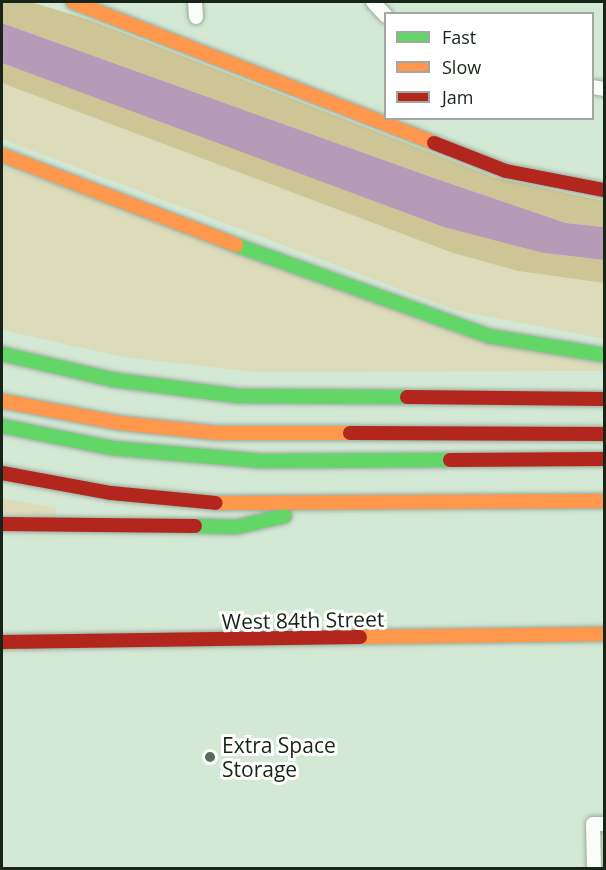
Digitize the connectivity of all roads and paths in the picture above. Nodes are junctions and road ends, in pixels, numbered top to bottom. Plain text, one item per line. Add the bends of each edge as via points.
1 (73, 2) edge
2 (86, 2) edge
3 (195, 2) edge
4 (373, 2) edge
5 (384, 14) edge
6 (196, 17) dead end
7 (103, 18) junction
8 (2, 155) edge
9 (604, 190) edge
10 (2, 354) edge
11 (604, 355) edge
12 (604, 399) edge
13 (2, 401) edge
14 (2, 426) edge
15 (604, 434) edge
16 (604, 459) edge
17 (2, 473) edge
18 (604, 501) edge
19 (313, 509) junction
20 (2, 524) edge
21 (604, 634) edge
22 (2, 642) edge
23 (604, 824) edge
24 (594, 868) edge

1 - 7 main road
2 - 7 main road
3 - 6 street
4 - 5 street
7 - 9 main road via 506,171
8 - 11 main road via 374,298 489,336
10 - 12 main road via 115,380 238,396
13 - 15 main road via 119,423 218,433
14 - 16 main road via 111,447 260,461
17 - 19 main road via 157,498
18 - 19 main road
19 - 20 main road via 236,527
21 - 22 main road, West 84th Street
23 - 24 street via 593,824

